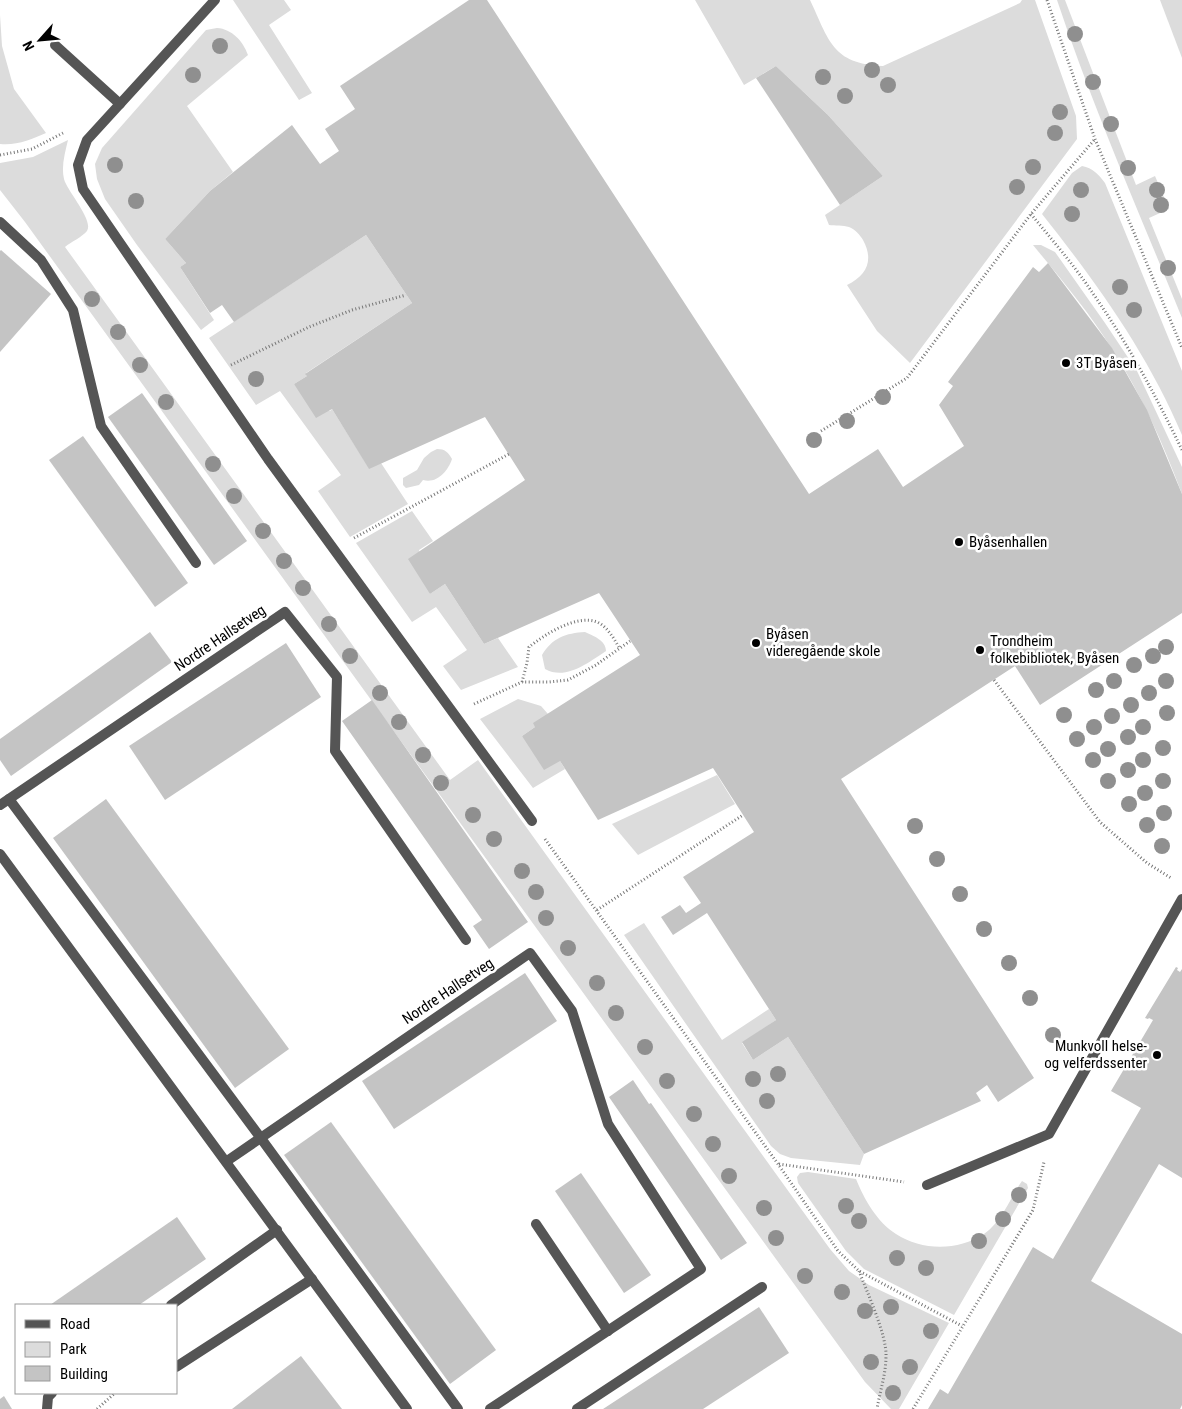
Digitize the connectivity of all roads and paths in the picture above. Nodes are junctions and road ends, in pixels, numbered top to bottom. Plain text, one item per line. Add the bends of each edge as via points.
1 (215, 0) edge
2 (1047, 0) edge
3 (55, 45) dead end
4 (120, 104) junction
5 (1095, 139) junction
6 (87, 140) junction
7 (0, 155) edge
8 (1031, 214) junction
9 (0, 222) edge
10 (406, 295) dead end
11 (1182, 348) edge
12 (210, 375) junction
13 (821, 431) dead end
14 (1182, 450) edge
15 (509, 454) dead end
16 (333, 550) junction
17 (196, 563) dead end
18 (630, 640) dead end
19 (620, 649) junction
20 (994, 680) dead end
21 (522, 682) junction
22 (453, 714) junction
23 (4, 802) edge
24 (743, 816) dead end
25 (532, 821) joint
26 (0, 854) edge
27 (1175, 881) dead end
28 (1182, 898) edge
29 (597, 910) junction
30 (466, 940) dead end
31 (1050, 1134) junction
32 (260, 1138) junction
33 (226, 1161) junction
34 (778, 1164) junction
35 (927, 1185) joint
36 (536, 1224) dead end
37 (277, 1230) junction
38 (859, 1271) junction
39 (312, 1279) junction
40 (762, 1287) dead end
41 (172, 1304) edge
42 (962, 1326) junction
43 (608, 1331) junction
44 (178, 1366) edge
45 (51, 1394) edge
46 (114, 1394) edge
47 (47, 1409) edge
48 (97, 1409) edge
49 (407, 1409) edge
50 (458, 1409) edge
51 (490, 1409) edge
52 (577, 1409) edge
53 (877, 1409) edge
54 (914, 1409) edge

1 - 4 street
2 - 5 path
3 - 4 street
4 - 6 street
5 - 8 path
5 - 11 path
6 - 7 path via 66,132 32,149
6 - 12 street via 78,165 83,189
8 - 13 path via 907,378
8 - 14 path via 1093,293 1126,343
9 - 17 street via 41,260 73,310 101,426
10 - 12 path via 352,310 308,327
12 - 16 street
15 - 16 path
16 - 22 street
18 - 19 path
19 - 21 path via 568,680
19 - 21 path via 610,632 596,622 576,621 547,633 529,647
20 - 27 path via 1100,822
21 - 22 path
22 - 25 street
23 - 30 street, Nordre Hallsetveg via 285,612 337,677 335,752
23 - 32 street
24 - 29 path
25 - 29 path
26 - 33 street
28 - 31 street
29 - 34 path
31 - 35 street
31 - 42 path via 1034,1210
32 - 33 street, Nordre Hallsetveg
32 - 43 street, Nordre Hallsetveg via 530,953 572,1011 608,1124 701,1269
32 - 50 street
33 - 37 street
34 - 35 path
34 - 38 path via 838,1251
36 - 43 street
37 - 39 street
37 - 41 street
38 - 42 path
38 - 53 path via 886,1353
39 - 44 street
39 - 49 street
40 - 52 street
42 - 54 path
43 - 51 street
45 - 47 street
46 - 48 path

